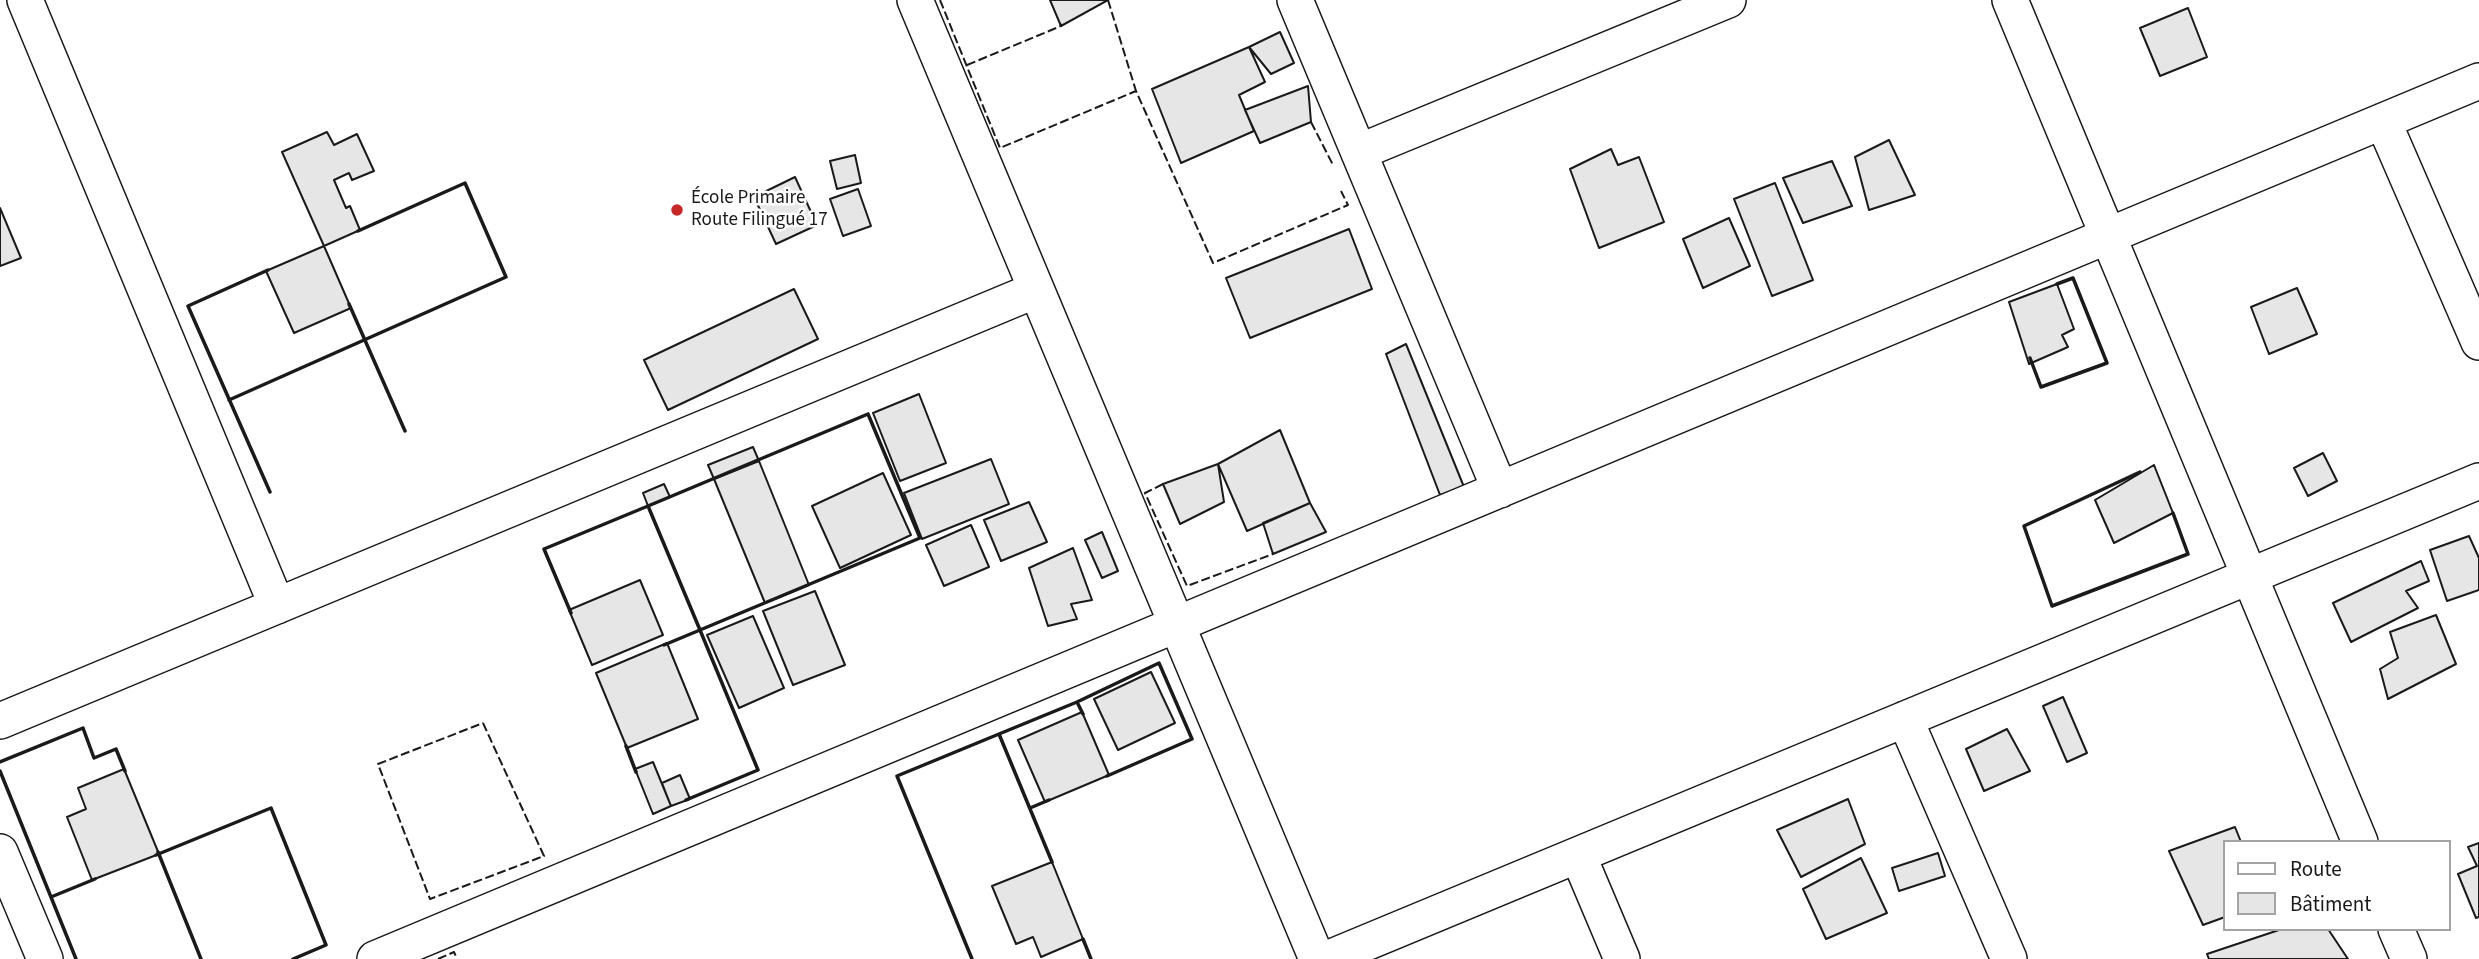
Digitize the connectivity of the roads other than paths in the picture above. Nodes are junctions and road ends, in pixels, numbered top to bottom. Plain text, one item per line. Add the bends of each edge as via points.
1 (25, 0) edge
2 (915, 0) edge
3 (1296, 0) edge
4 (1728, 0) edge
5 (2010, 0) edge
6 (2479, 80) edge
7 (2383, 121) junction
8 (1359, 152) junction
9 (2108, 236) junction
10 (1036, 290) junction
11 (2479, 342) edge
12 (2479, 481) edge
13 (1500, 490) junction
14 (2250, 576) junction
15 (277, 607) junction
16 (1177, 625) junction
17 (1905, 719) junction
18 (0, 721) edge
19 (2359, 840) edge
20 (0, 852) edge
21 (1578, 855) junction
22 (2397, 931) edge
23 (45, 959) edge
24 (375, 959) edge
25 (1317, 959) edge
26 (1327, 959) edge
27 (1622, 959) edge
28 (2009, 959) edge
29 (2409, 959) edge

1 - 15 street
2 - 10 street
3 - 8 street
4 - 8 street
5 - 9 street
6 - 7 street
7 - 9 street
7 - 11 street
8 - 13 street
9 - 13 street
9 - 14 street
10 - 15 street
10 - 16 street
12 - 14 street
13 - 16 street
14 - 17 street
14 - 19 street
15 - 18 street
16 - 24 street
16 - 25 street
17 - 21 street
17 - 28 street
20 - 23 street
21 - 26 street
21 - 27 street
22 - 29 street

